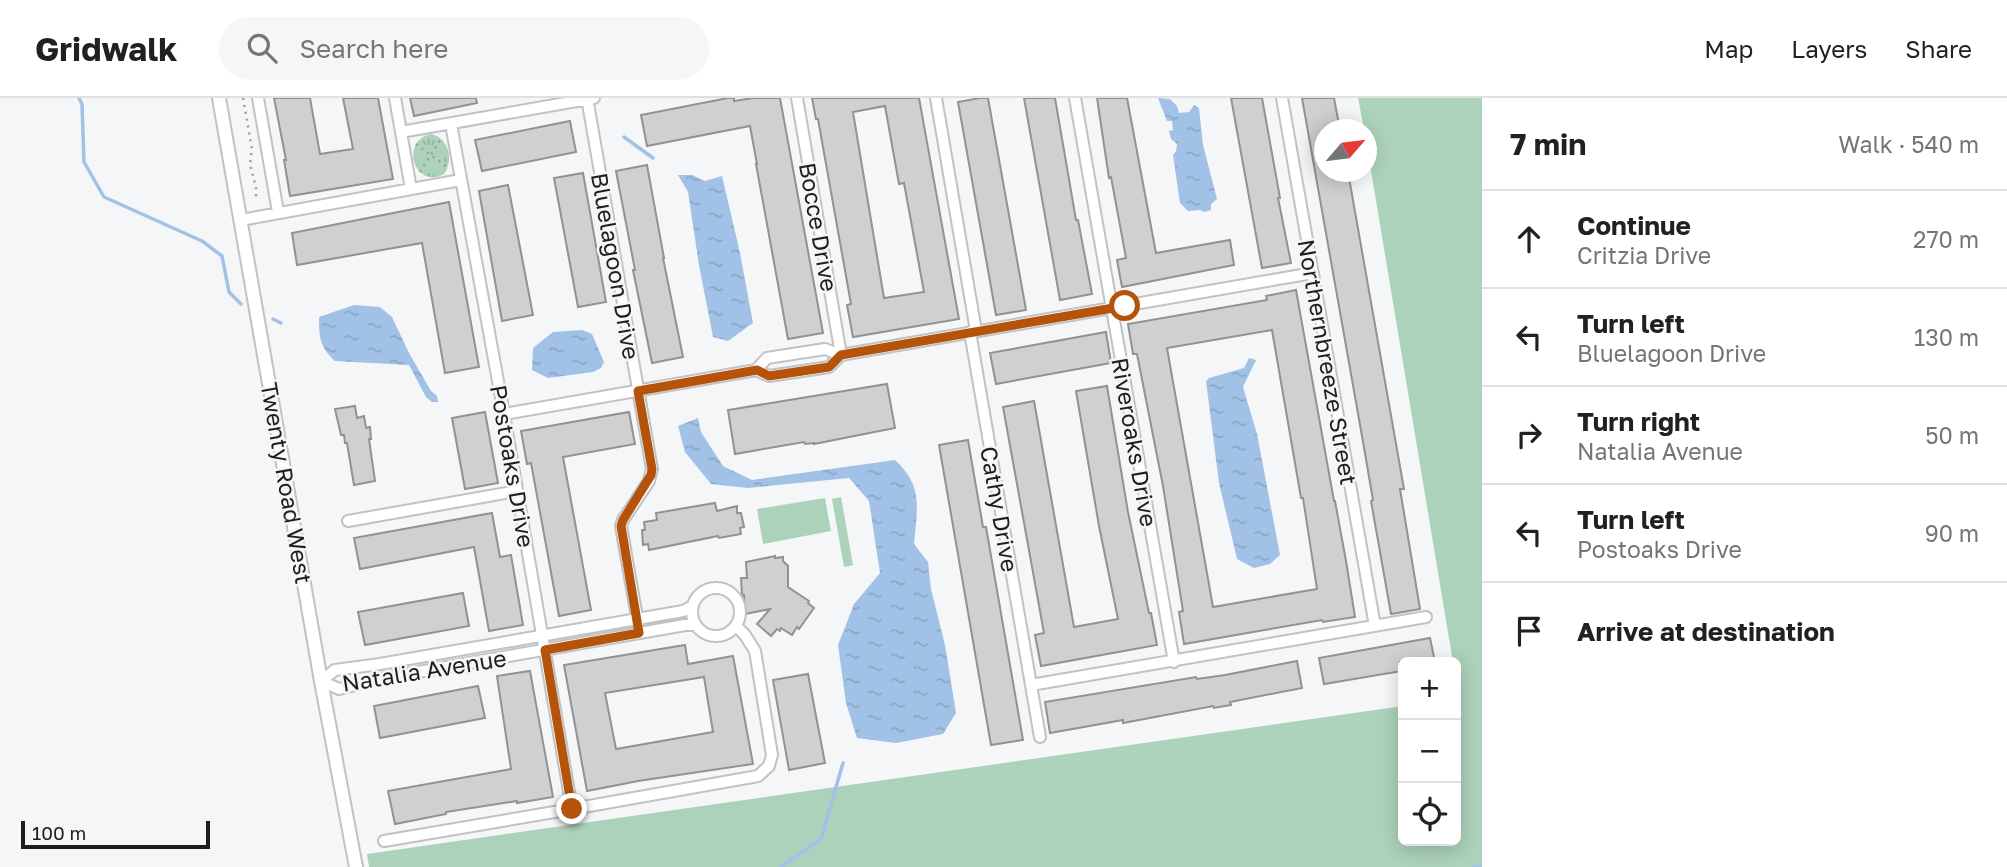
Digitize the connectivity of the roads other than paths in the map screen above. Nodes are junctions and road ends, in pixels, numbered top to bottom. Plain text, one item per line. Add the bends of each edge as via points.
1 (219, 98) edge
2 (258, 98) edge
3 (395, 98) edge
4 (589, 98) edge
5 (797, 98) edge
6 (936, 98) edge
7 (1075, 98) edge
8 (1282, 98) edge
9 (450, 124) junction
10 (401, 132) junction
11 (460, 180) junction
12 (411, 189) junction
13 (278, 212) junction
14 (241, 220) junction
15 (1313, 272) junction
16 (1112, 308) junction
17 (973, 332) junction
18 (841, 355) junction
19 (757, 370) junction
20 (638, 391) junction
21 (504, 414) junction
22 (517, 491) junction
23 (348, 521) dead end
24 (693, 606) junction
25 (1426, 617) dead end
26 (637, 619) junction
27 (696, 625) junction
28 (736, 626) junction
29 (1375, 626) junction
30 (639, 633) junction
31 (543, 635) junction
32 (545, 650) junction
33 (1174, 662) junction
34 (321, 681) junction
35 (1031, 685) junction
36 (1040, 737) dead end
37 (572, 809) junction
38 (384, 841) dead end
39 (356, 867) edge

1 - 14 street, Twenty Road West
2 - 13 street
3 - 10 street
4 - 9 street
4 - 20 street, Bluelagoon Drive
5 - 18 street, Bocce Drive
6 - 17 street, Cathy Drive
7 - 16 street, Riveroaks Drive
8 - 15 street, Northernbreeze Street
9 - 10 street
9 - 11 street, Postoaks Drive
10 - 12 street
11 - 12 street
11 - 21 street, Postoaks Drive
12 - 13 street
13 - 14 street
14 - 34 street, Twenty Road West
15 - 16 street
15 - 29 street, Northernbreeze Street
16 - 17 street
16 - 33 street, Riveroaks Drive
17 - 18 street
17 - 35 street, Cathy Drive
18 - 19 street via 829,367 769,376
18 - 19 street via 825,349 768,358
19 - 20 street
20 - 21 street
20 - 26 street, Bluelagoon Drive via 652,469 621,526
21 - 22 street, Postoaks Drive
22 - 23 street
22 - 31 street, Postoaks Drive
24 - 26 street, Natalia Avenue
24 - 27 street
24 - 28 street via 701,594 723,589 739,604
25 - 29 street
26 - 30 street, Bluelagoon Drive
26 - 31 street, Natalia Avenue
27 - 28 street via 716,636
27 - 30 street, Natalia Avenue
28 - 37 street via 755,651 772,755 769,766 750,778
29 - 33 street
30 - 32 street, Natalia Avenue
31 - 32 street, Postoaks Drive
31 - 34 street, Natalia Avenue via 335,670
32 - 34 street, Natalia Avenue via 339,689
32 - 37 street, Postoaks Drive
33 - 35 street
34 - 39 street, Twenty Road West
35 - 36 street, Cathy Drive
37 - 38 street

